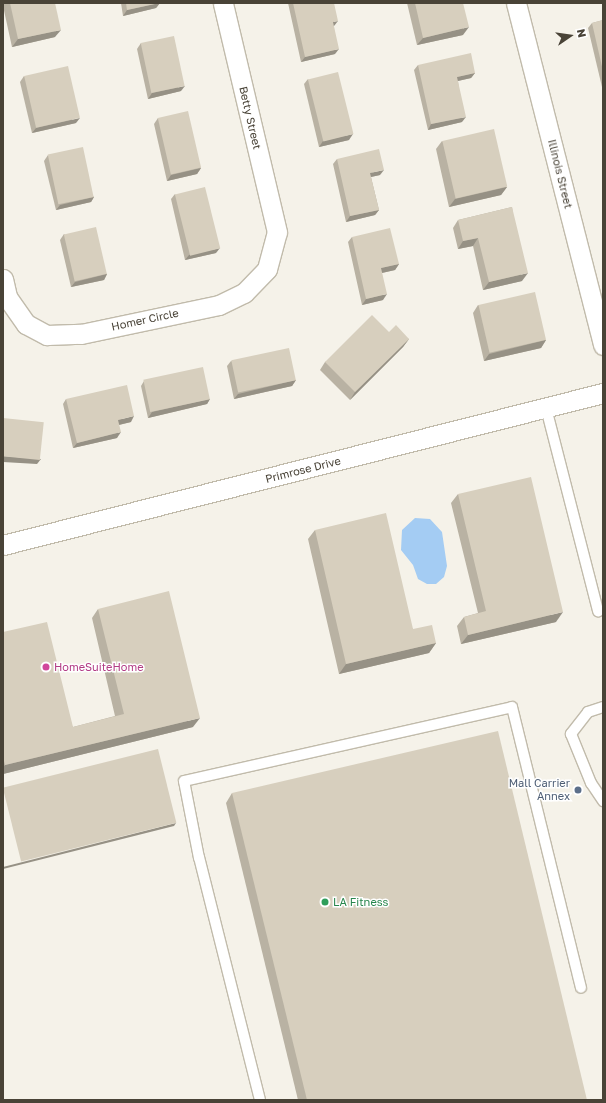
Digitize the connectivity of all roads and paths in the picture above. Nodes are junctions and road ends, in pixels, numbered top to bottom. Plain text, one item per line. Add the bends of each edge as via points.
1 (223, 3) edge
2 (516, 3) edge
3 (277, 232) joint
4 (3, 279) edge
5 (603, 345) edge
6 (603, 393) edge
7 (546, 408) junction
8 (3, 545) edge
9 (598, 611) dead end
10 (603, 707) edge
11 (599, 788) edge
12 (603, 801) edge
13 (581, 988) dead end
14 (260, 1100) edge

1 - 3 street, Betty Street
2 - 5 street, Illinois Street
3 - 4 street, Homer Circle via 267,269 244,293 219,305 82,334 47,335 26,324 8,297
6 - 7 street, Primrose Drive
7 - 8 street, Primrose Drive
7 - 9 lane
10 - 11 lane via 588,712 571,734
11 - 12 lane
13 - 14 lane via 512,707 184,781 199,858

